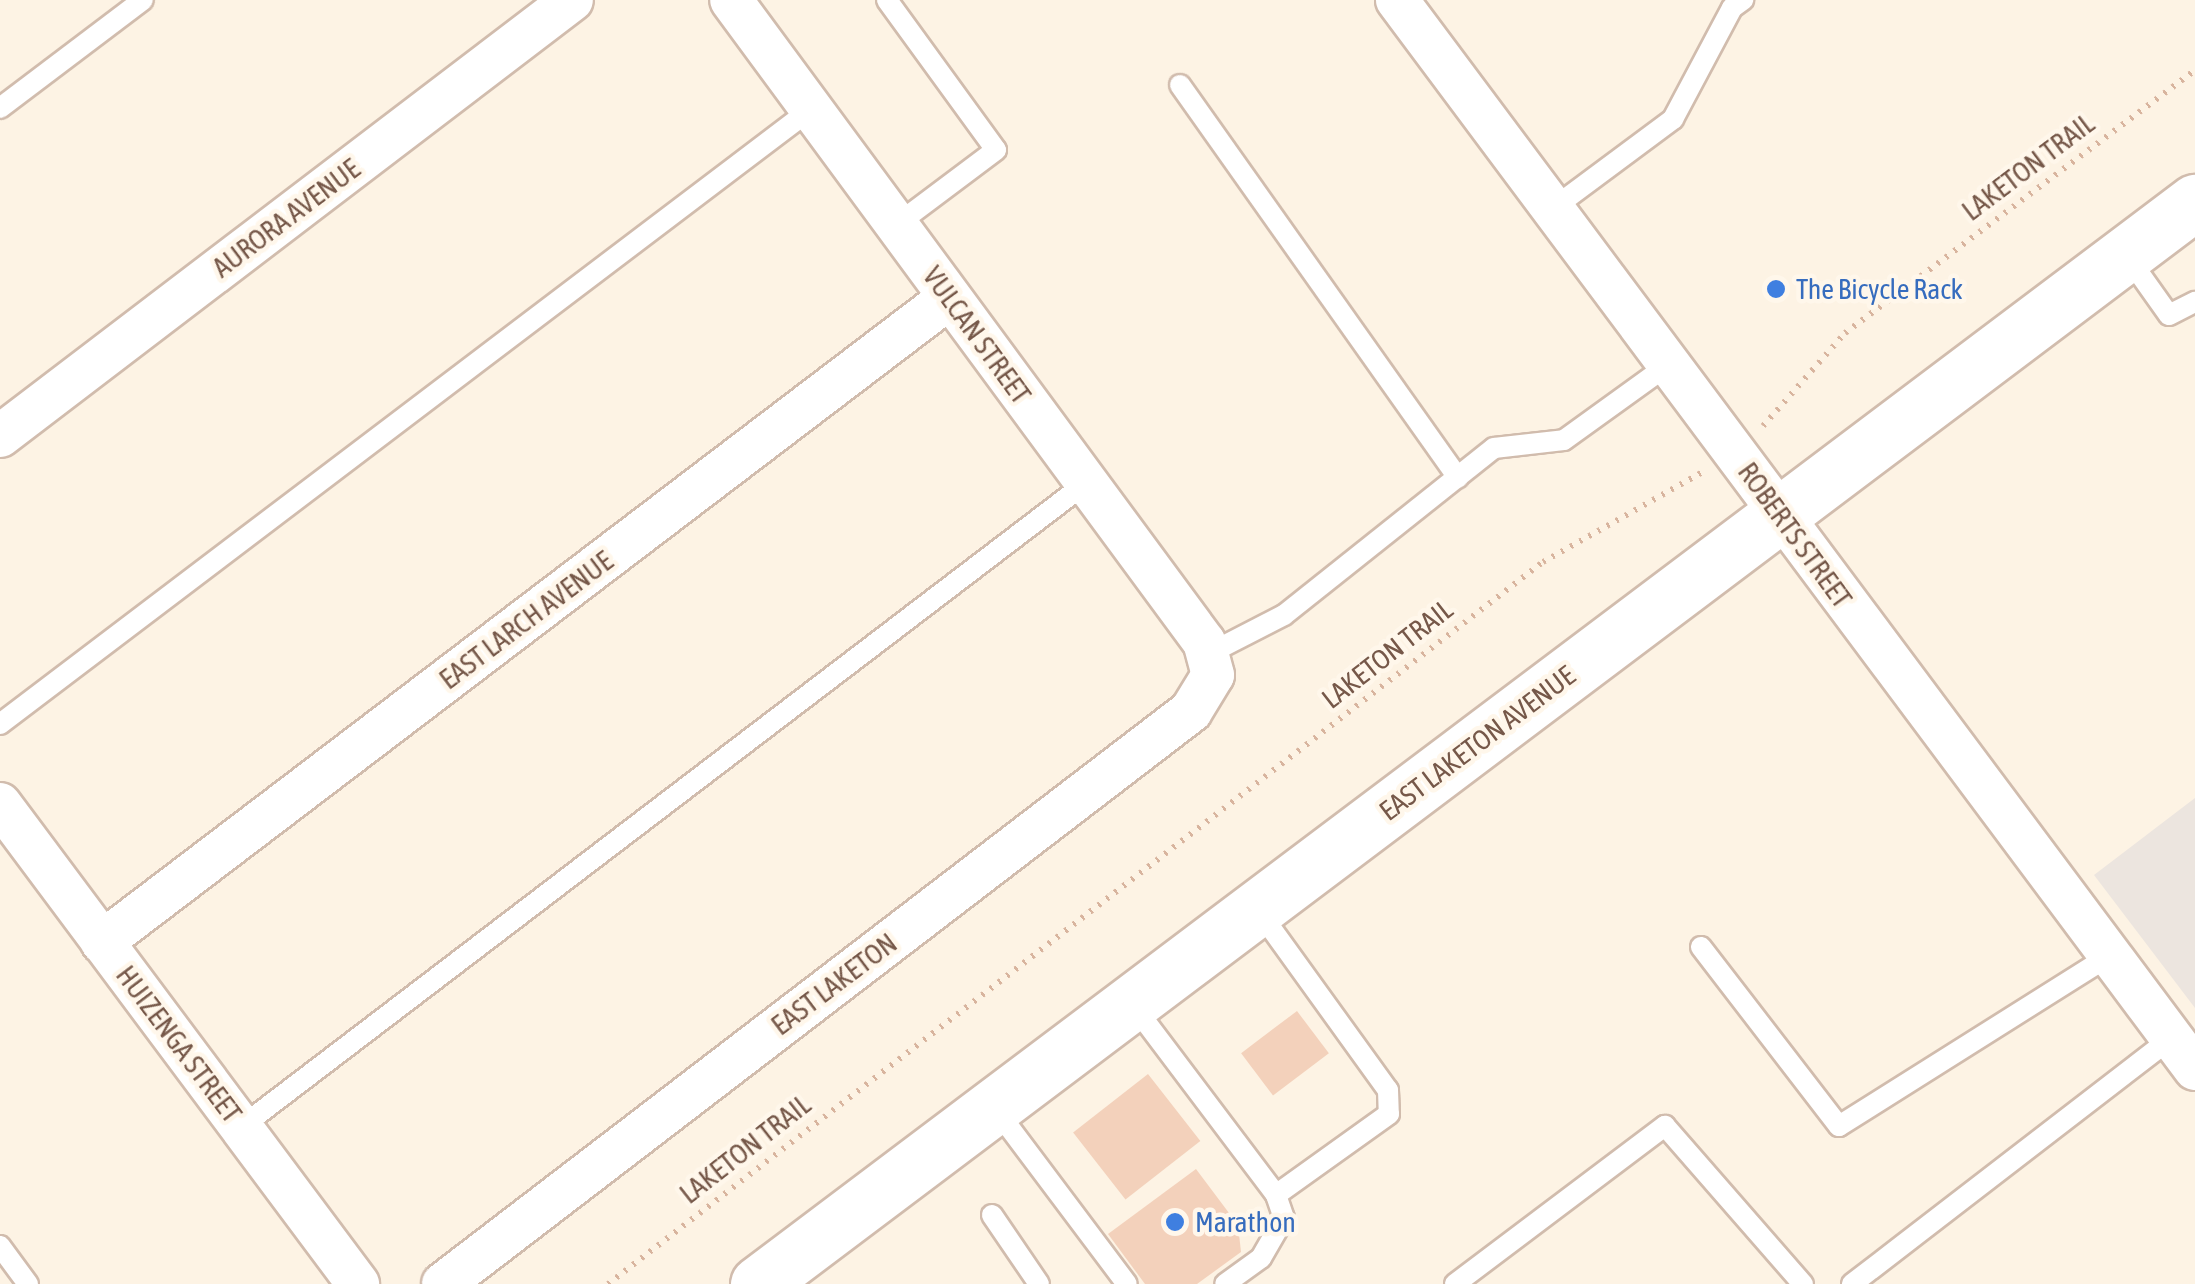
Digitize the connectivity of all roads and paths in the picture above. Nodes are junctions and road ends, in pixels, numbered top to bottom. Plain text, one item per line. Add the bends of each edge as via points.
1 (143, 0) edge
2 (572, 0) edge
3 (731, 0) edge
4 (887, 0) edge
5 (1397, 0) edge
6 (1743, 0) edge
7 (2195, 70) edge
8 (1180, 85) dead end
9 (0, 108) edge
10 (811, 109) junction
11 (2195, 202) edge
12 (1552, 209) junction
13 (896, 225) junction
14 (2126, 255) junction
15 (949, 298) junction
16 (2195, 302) edge
17 (1668, 365) junction
18 (0, 436) edge
19 (1734, 451) junction
20 (1458, 478) junction
21 (1086, 483) junction
22 (1778, 516) junction
23 (1211, 664) junction
24 (0, 724) edge
25 (0, 804) edge
26 (1257, 908) junction
27 (102, 942) junction
28 (1701, 947) dead end
29 (2111, 955) junction
30 (1132, 1002) junction
31 (2184, 1054) edge
32 (993, 1106) junction
33 (241, 1127) junction
34 (1276, 1195) junction
35 (992, 1214) dead end
36 (0, 1246) edge
37 (771, 1280) edge
38 (28, 1284) edge
39 (358, 1284) edge
40 (443, 1284) edge
41 (608, 1284) edge
42 (1039, 1284) edge
43 (1127, 1284) edge
44 (1224, 1284) edge
45 (1455, 1284) edge
46 (1802, 1284) edge
47 (1852, 1284) edge

1 - 9 lane
2 - 18 street, AURORA AVENUE
3 - 10 street, VULCAN STREET
4 - 13 lane via 996,150
5 - 12 street, ROBERTS STREET
6 - 12 lane via 1732,8 1673,118
7 - 19 path, LAKETON TRAIL via 1845,333 1794,395
8 - 20 lane
10 - 13 street, VULCAN STREET
10 - 24 lane
11 - 14 main road, EAST LAKETON AVENUE
12 - 17 street, ROBERTS STREET
13 - 15 street, VULCAN STREET
14 - 16 lane via 2169,316
14 - 22 main road, EAST LAKETON AVENUE
15 - 21 street, VULCAN STREET
15 - 27 street, EAST LARCH AVENUE
17 - 19 street, ROBERTS STREET
17 - 20 lane via 1564,440 1494,448
19 - 22 street, ROBERTS STREET
19 - 41 path, LAKETON TRAIL via 1543,562
20 - 23 lane
21 - 23 street, VULCAN STREET
21 - 33 lane
22 - 26 main road, EAST LAKETON AVENUE
22 - 29 street, ROBERTS STREET
23 - 40 street, EAST LAKETON via 1192,710
25 - 27 street, HUIZENGA STREET
26 - 30 main road, EAST LAKETON AVENUE
26 - 34 lane via 1388,1090 1389,1114
27 - 33 street, HUIZENGA STREET
28 - 29 lane via 1840,1126
29 - 31 street, ROBERTS STREET
30 - 32 main road, EAST LAKETON AVENUE
30 - 34 lane
31 - 47 lane
32 - 37 main road, EAST LAKETON AVENUE
32 - 43 lane
33 - 39 street, HUIZENGA STREET
34 - 44 lane via 1284,1218 1261,1258
35 - 42 lane
36 - 38 lane
45 - 46 lane via 1665,1126

